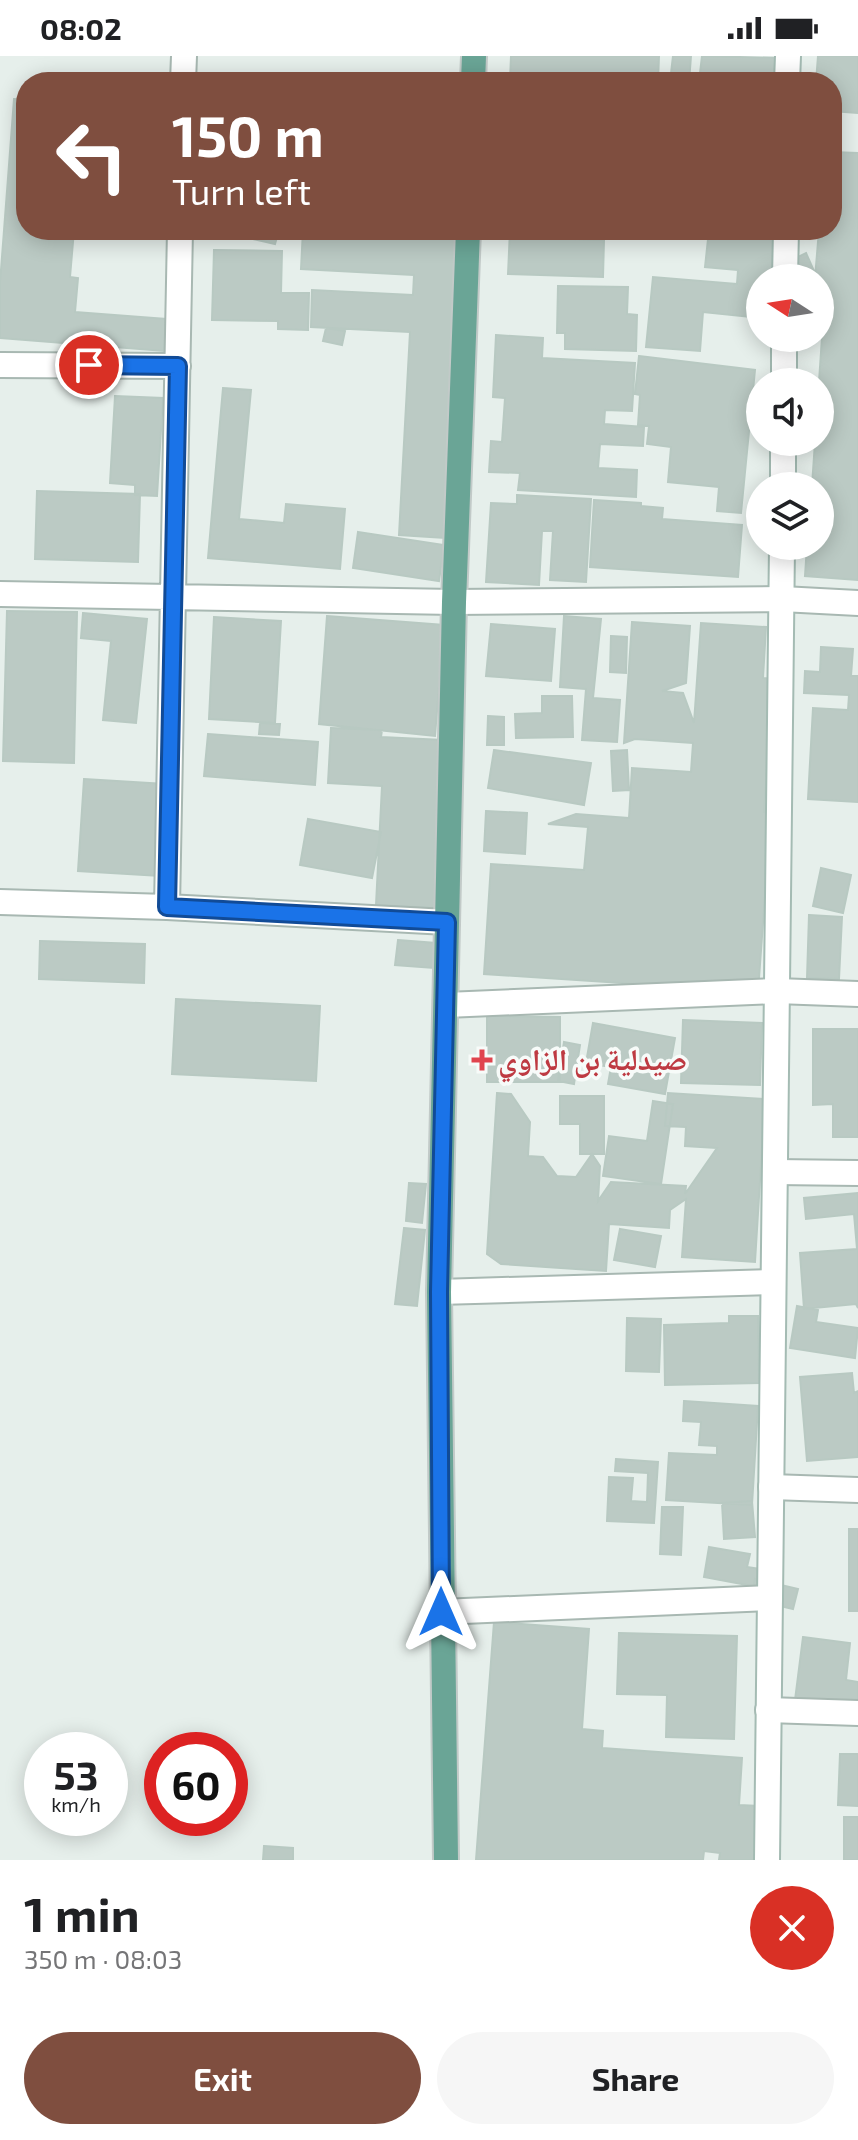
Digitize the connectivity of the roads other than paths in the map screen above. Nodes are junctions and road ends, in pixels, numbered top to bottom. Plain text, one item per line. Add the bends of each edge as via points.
1 (180, 240) edge
2 (468, 240) edge
3 (786, 240) edge
4 (785, 264) edge
5 (0, 365) edge
6 (178, 366) junction
7 (782, 560) edge
8 (0, 594) edge
9 (173, 597) junction
10 (782, 599) junction
11 (454, 602) junction
12 (858, 603) edge
13 (0, 902) edge
14 (167, 907) junction
15 (447, 922) junction
16 (777, 991) junction
17 (858, 994) edge
18 (446, 1005) junction
19 (775, 1172) junction
20 (858, 1173) edge
21 (773, 1282) junction
22 (439, 1292) junction
23 (771, 1487) junction
24 (858, 1490) edge
25 (770, 1598) junction
26 (441, 1612) junction
27 (768, 1710) junction
28 (858, 1713) edge
29 (446, 1860) edge
30 (767, 1860) edge

1 - 6 street
2 - 11 main road
3 - 4 street
5 - 6 street
6 - 9 street
7 - 10 street
8 - 9 street
9 - 11 street
9 - 14 street
10 - 11 street
10 - 12 street
10 - 16 street
11 - 15 main road
13 - 14 street
14 - 15 street
15 - 18 main road
16 - 17 street
16 - 18 street
16 - 19 street
18 - 22 main road
19 - 20 street
19 - 21 street
21 - 22 street
21 - 23 street
22 - 26 main road
23 - 24 street
23 - 25 street
25 - 26 street
25 - 27 street
26 - 29 main road
27 - 28 street
27 - 30 street

